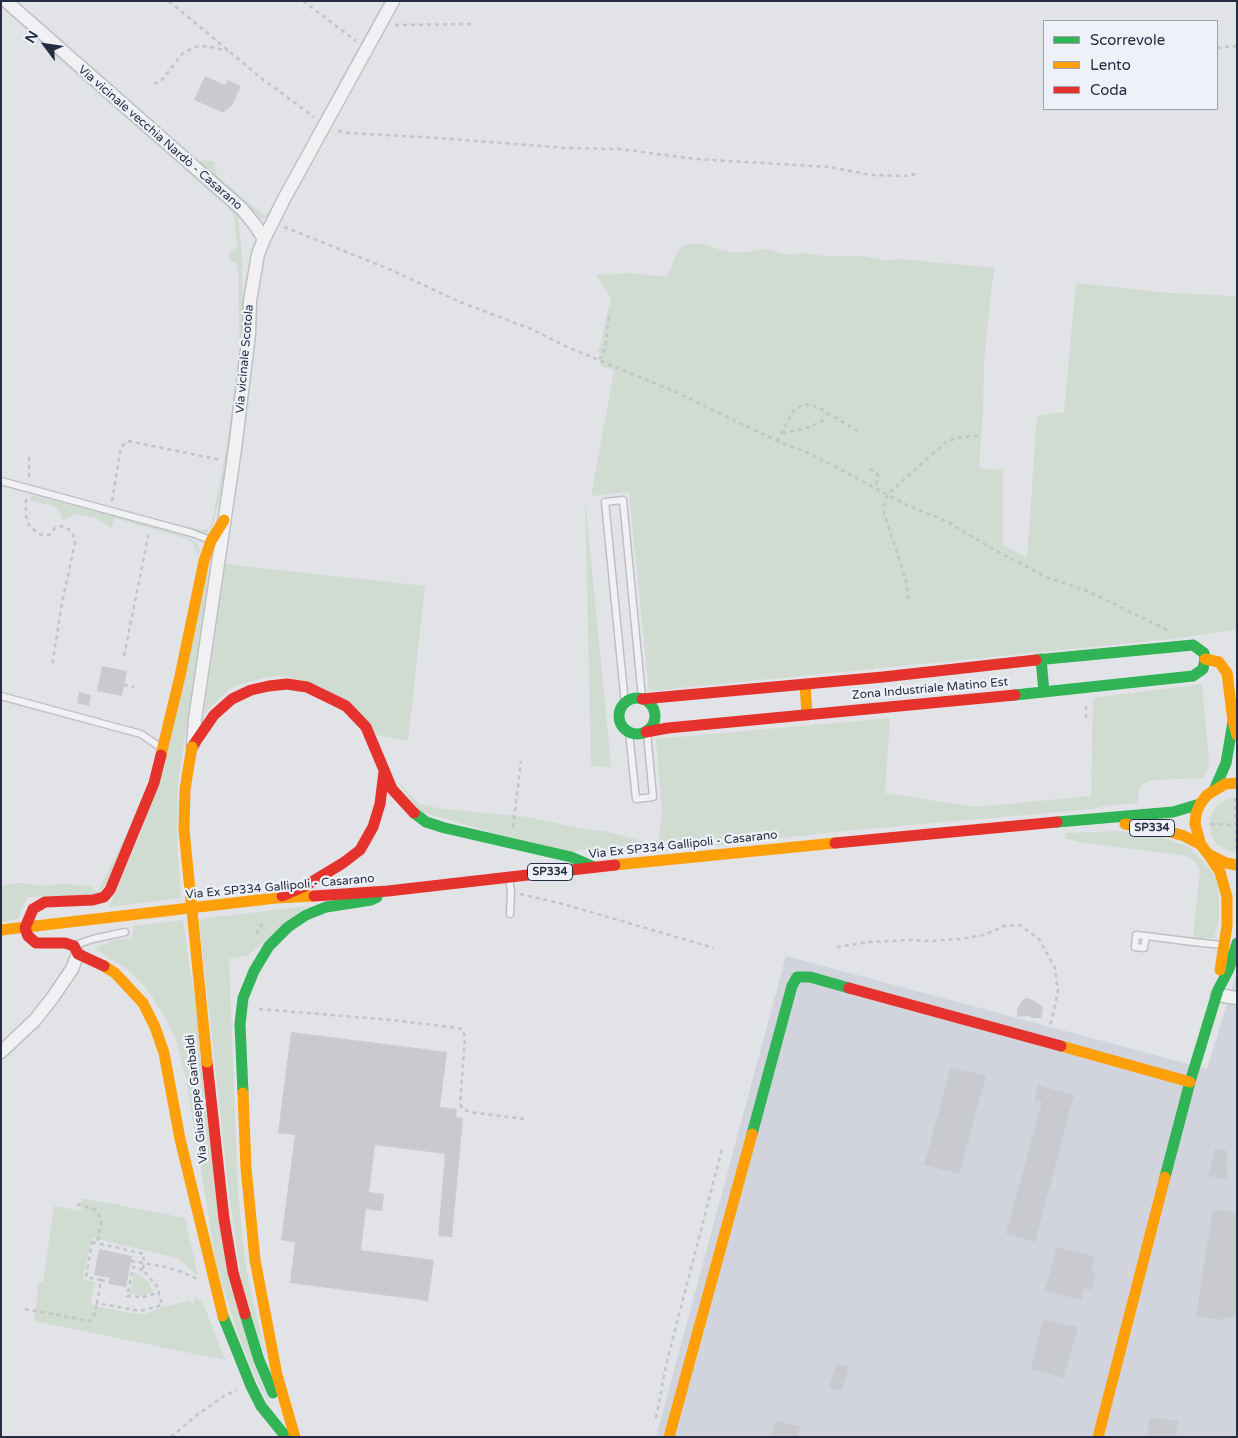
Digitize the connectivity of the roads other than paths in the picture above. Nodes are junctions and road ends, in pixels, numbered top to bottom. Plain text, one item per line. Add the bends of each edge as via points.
1 (6, 1) edge
2 (393, 1) edge
3 (264, 239) junction
4 (1, 481) edge
5 (224, 520) junction
6 (211, 541) junction
7 (1041, 659) junction
8 (1206, 659) junction
9 (805, 684) junction
10 (1044, 692) junction
11 (1, 696) edge
12 (642, 699) junction
13 (625, 704) junction
14 (807, 715) junction
15 (1233, 721) junction
16 (629, 732) junction
17 (646, 732) junction
18 (1237, 735) edge
19 (192, 747) junction
20 (164, 749) junction
21 (384, 771) junction
22 (1237, 783) edge
23 (1215, 788) junction
24 (1200, 804) junction
25 (1100, 819) junction
26 (1205, 850) junction
27 (1237, 864) edge
28 (594, 867) junction
29 (509, 877) junction
30 (388, 891) junction
31 (276, 898) junction
32 (510, 914) dead end
33 (25, 928) junction
34 (1, 930) edge
35 (125, 932) dead end
36 (1146, 936) dead end
37 (1223, 945) junction
38 (1236, 945) edge
39 (76, 950) junction
40 (1217, 993) junction
41 (1237, 998) edge
42 (1, 1052) edge
43 (1190, 1082) junction
44 (286, 1437) edge
45 (294, 1437) edge
46 (669, 1437) edge
47 (1098, 1437) edge

1 - 3 street, Via vicinale vecchia Nardò - Casarano via 242,209
2 - 3 street, Via vicinale Scotola
3 - 5 street, Via vicinale Scotola via 250,301 248,351
4 - 6 lane
5 - 6 main road
5 - 19 street, Via vicinale Scotola
6 - 20 main road via 200,577
7 - 8 main road, Zona Industriale Matino Est via 1193,645 1204,653
7 - 9 main road, Zona Industriale Matino Est
7 - 10 main road
8 - 10 main road, Zona Industriale Matino Est via 1203,669 1193,676
8 - 15 main road, Zona Industriale Matino Est via 1219,662 1227,673
9 - 12 main road, Zona Industriale Matino Est
9 - 14 main road
10 - 14 main road, Zona Industriale Matino Est
11 - 20 lane via 140,734
12 - 13 main road, Zona Industriale Matino Est via 633,699
12 - 13 lane via 623,500 605,502
12 - 17 main road via 650,704 655,718
13 - 16 main road via 619,719
14 - 17 main road, Zona Industriale Matino Est
15 - 18 main road, Zona Industriale Matino Est
15 - 23 main road, Zona Industriale Matino Est via 1226,763
16 - 17 main road, Zona Industriale Matino Est
16 - 17 lane via 636,799 653,797
19 - 21 main road via 214,715 232,699 251,690 288,684 307,687 346,706 366,727
19 - 45 main road, Via Giuseppe Garibaldi, bridge via 185,789 184,830 224,1219 233,1272 259,1360
20 - 33 main road via 154,783 110,890 104,897 93,900 45,902 33,909
21 - 28 main road via 392,788 411,811 426,822 571,857
21 - 31 main road via 380,804 373,827 360,850 305,886
22 - 23 main road
23 - 24 main road
24 - 25 main road, Via Ex SP334 Gallipoli - Casarano / SP334 via 1173,812
24 - 26 main road via 1195,824
25 - 26 main road, Via Ex SP334 Gallipoli - Casarano / SP334 via 1168,831 1184,836
25 - 28 main road, Via Ex SP334 Gallipoli - Casarano / SP334
26 - 27 main road, SP334 via 1226,863
26 - 37 main road via 1220,872 1227,897
28 - 29 main road, Via Ex SP334 Gallipoli - Casarano / SP334
29 - 30 main road, Via Ex SP334 Gallipoli - Casarano / SP334
29 - 32 lane
30 - 31 main road, Via Ex SP334 Gallipoli - Casarano / SP334
30 - 45 main road via 371,900 326,907 306,914 288,927 269,946 254,971 242,1009 240,1039 246,1168 255,1260 277,1375
31 - 33 main road, Via Ex SP334 Gallipoli - Casarano / SP334
33 - 34 main road, Via Ex SP334 Gallipoli - Casarano / SP334
33 - 39 main road via 36,943 65,943
35 - 39 lane via 93,939
36 - 37 lane
37 - 38 lane
37 - 40 main road
38 - 40 main road
39 - 42 street via 72,969 53,997 35,1020
39 - 44 main road via 115,973 143,1003 155,1027 164,1053 180,1139 222,1313 261,1406
40 - 41 street
40 - 43 main road
43 - 46 main road via 810,977 794,979
43 - 47 main road

